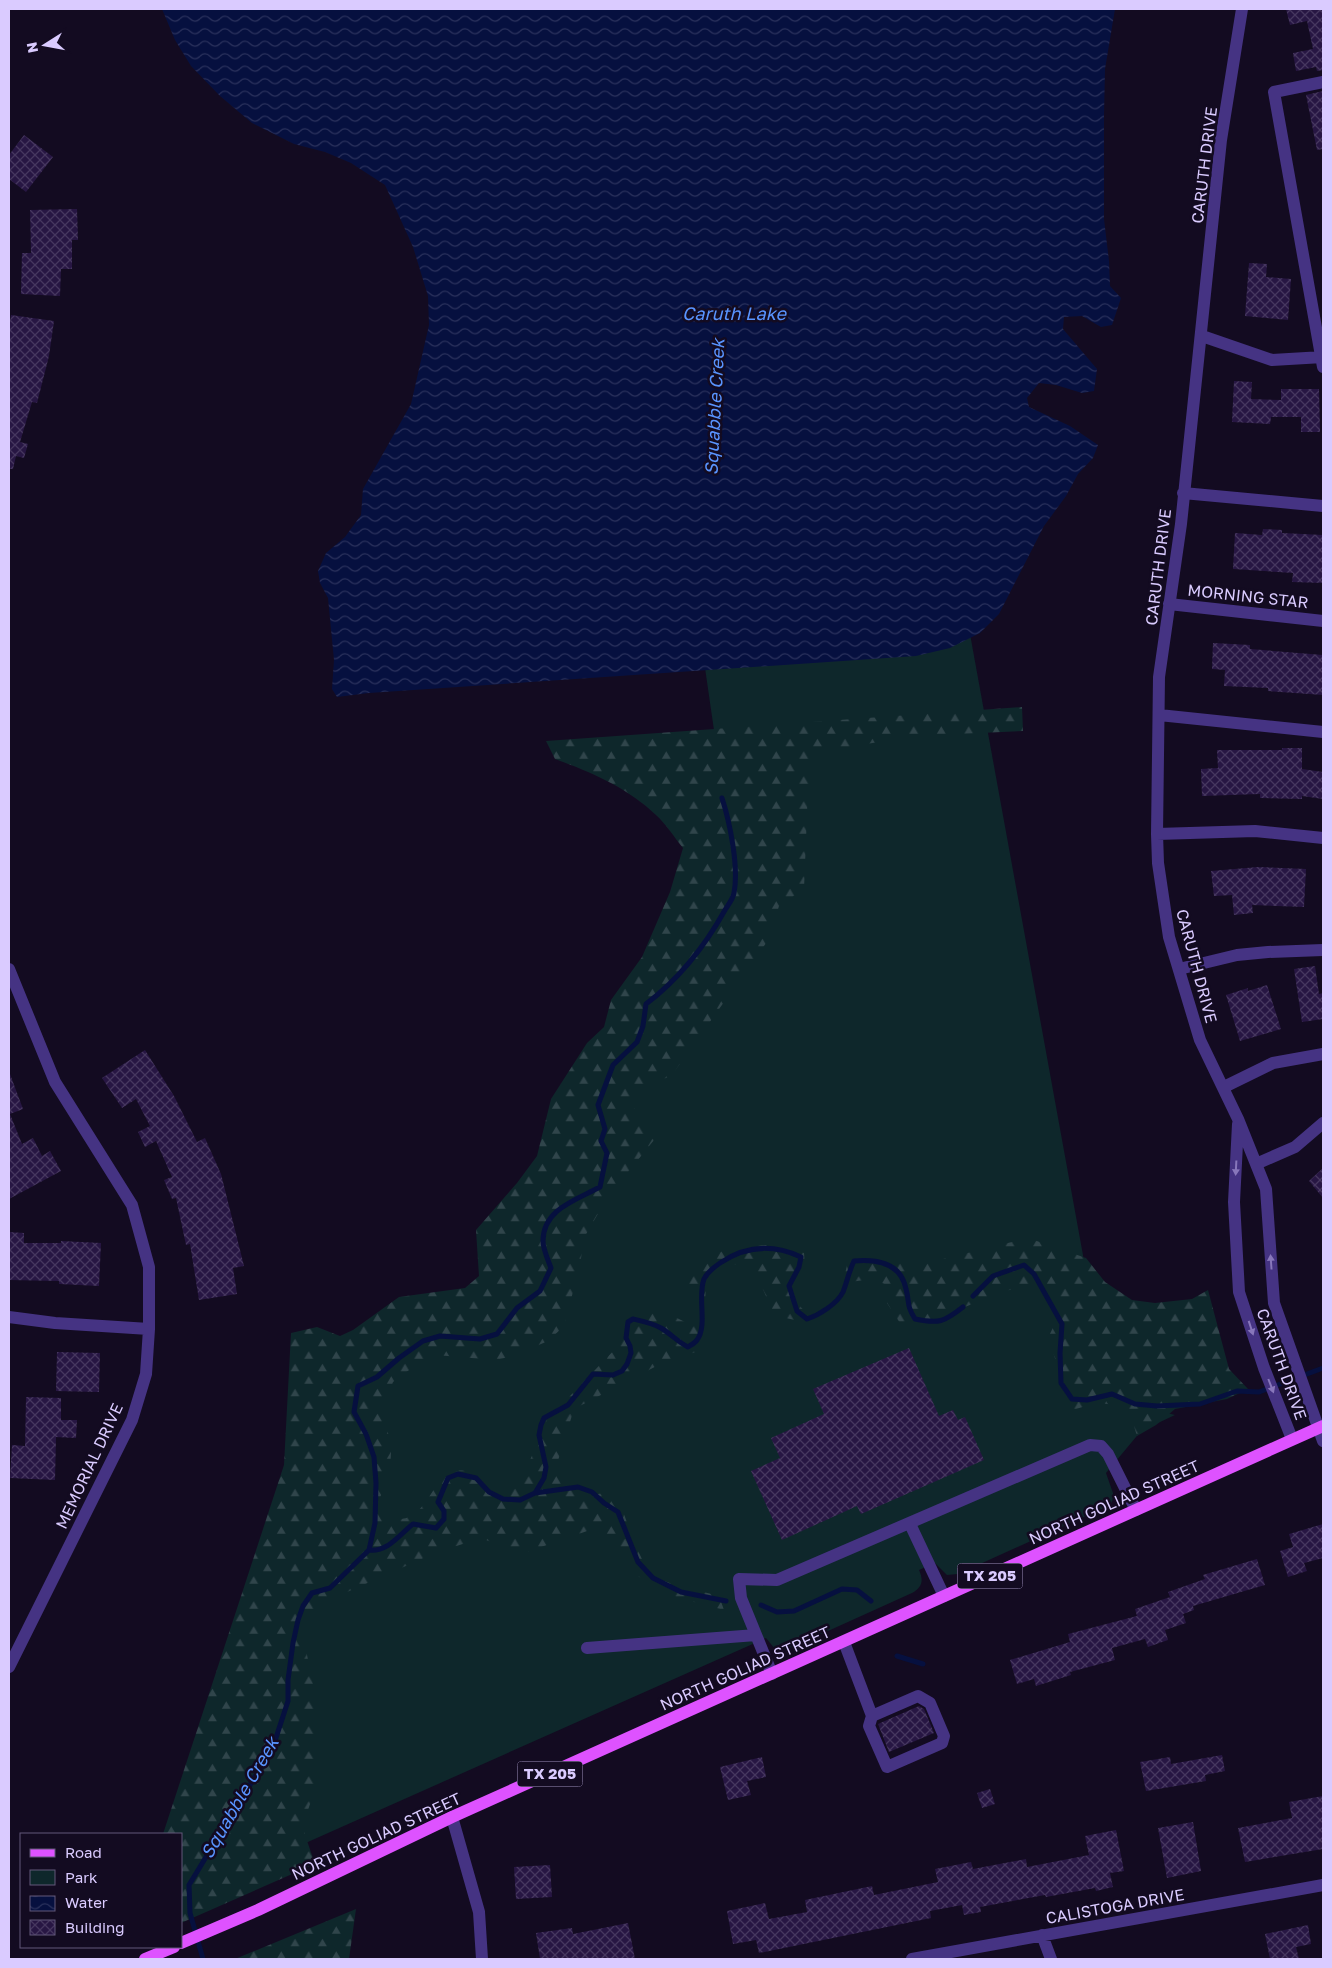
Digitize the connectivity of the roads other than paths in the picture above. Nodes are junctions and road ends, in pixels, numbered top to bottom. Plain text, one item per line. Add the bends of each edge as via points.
1 (1242, 9) edge
2 (1323, 82) edge
3 (1202, 336) junction
4 (1323, 360) edge
5 (1183, 493) junction
6 (1323, 506) edge
7 (1170, 604) junction
8 (1323, 621) edge
9 (1159, 715) junction
10 (1323, 732) edge
11 (1157, 834) junction
12 (1323, 838) edge
13 (1323, 950) edge
14 (9, 969) edge
15 (1179, 969) junction
16 (12, 989) edge
17 (1323, 1054) edge
18 (1224, 1087) junction
19 (1238, 1120) junction
20 (1323, 1123) edge
21 (1256, 1164) junction
22 (9, 1317) edge
23 (149, 1330) junction
24 (1321, 1427) edge
25 (1292, 1439) junction
26 (1323, 1441) edge
27 (1136, 1510) junction
28 (910, 1524) junction
29 (944, 1596) junction
30 (756, 1635) junction
31 (844, 1642) junction
32 (587, 1648) dead end
33 (9, 1666) edge
34 (772, 1674) junction
35 (872, 1716) junction
36 (452, 1817) junction
37 (1323, 1885) edge
38 (1042, 1935) junction
39 (182, 1943) edge
40 (172, 1948) edge
41 (145, 1959) edge
42 (482, 1959) edge
43 (912, 1959) edge
44 (1051, 1959) edge

1 - 3 street, CARUTH DRIVE via 1222,140
2 - 4 street via 1274,92
3 - 4 street via 1272,360
3 - 5 street, CARUTH DRIVE
5 - 6 street
5 - 7 street, CARUTH DRIVE
7 - 8 street, MORNING STAR
7 - 9 street, CARUTH DRIVE via 1159,677
9 - 10 street
9 - 11 street, CARUTH DRIVE
11 - 12 street via 1255,831
11 - 15 street, CARUTH DRIVE via 1166,919
13 - 15 street via 1237,955
14 - 16 street, MEMORIAL DRIVE
15 - 18 street, CARUTH DRIVE via 1200,1040
16 - 23 street, MEMORIAL DRIVE via 55,1082 132,1204 149,1267
17 - 18 street via 1273,1062
18 - 19 street, CARUTH DRIVE
19 - 21 street, CARUTH DRIVE
19 -> 25 street, CARUTH DRIVE via 1234,1202 1239,1292
20 - 21 street via 1295,1147
24 -> 21 street, CARUTH DRIVE via 1274,1303 1266,1189
22 - 23 street
23 - 33 street, MEMORIAL DRIVE via 146,1374 132,1420
24 - 25 main road, NORTH GOLIAD STREET / TX 205
24 - 26 street, CARUTH DRIVE
25 - 27 main road, NORTH GOLIAD STREET / TX 205
27 - 28 street via 1108,1454 1101,1446 1090,1445
27 - 29 main road, NORTH GOLIAD STREET / TX 205
28 - 29 street
28 - 30 street via 777,1580 739,1579 741,1598
29 - 31 main road, NORTH GOLIAD STREET / TX 205
30 - 32 street
30 - 34 street
31 - 34 main road, NORTH GOLIAD STREET / TX 205
31 - 35 street
34 - 36 main road, NORTH GOLIAD STREET / TX 205
35 - 35 street via 869,1726 887,1767 942,1743 944,1736 930,1703 918,1696
36 - 39 main road, NORTH GOLIAD STREET / TX 205 via 258,1910
36 - 42 street via 479,1912
37 - 38 street, CALISTOGA DRIVE
38 - 43 street, CALISTOGA DRIVE
38 - 44 street
40 - 41 main road

